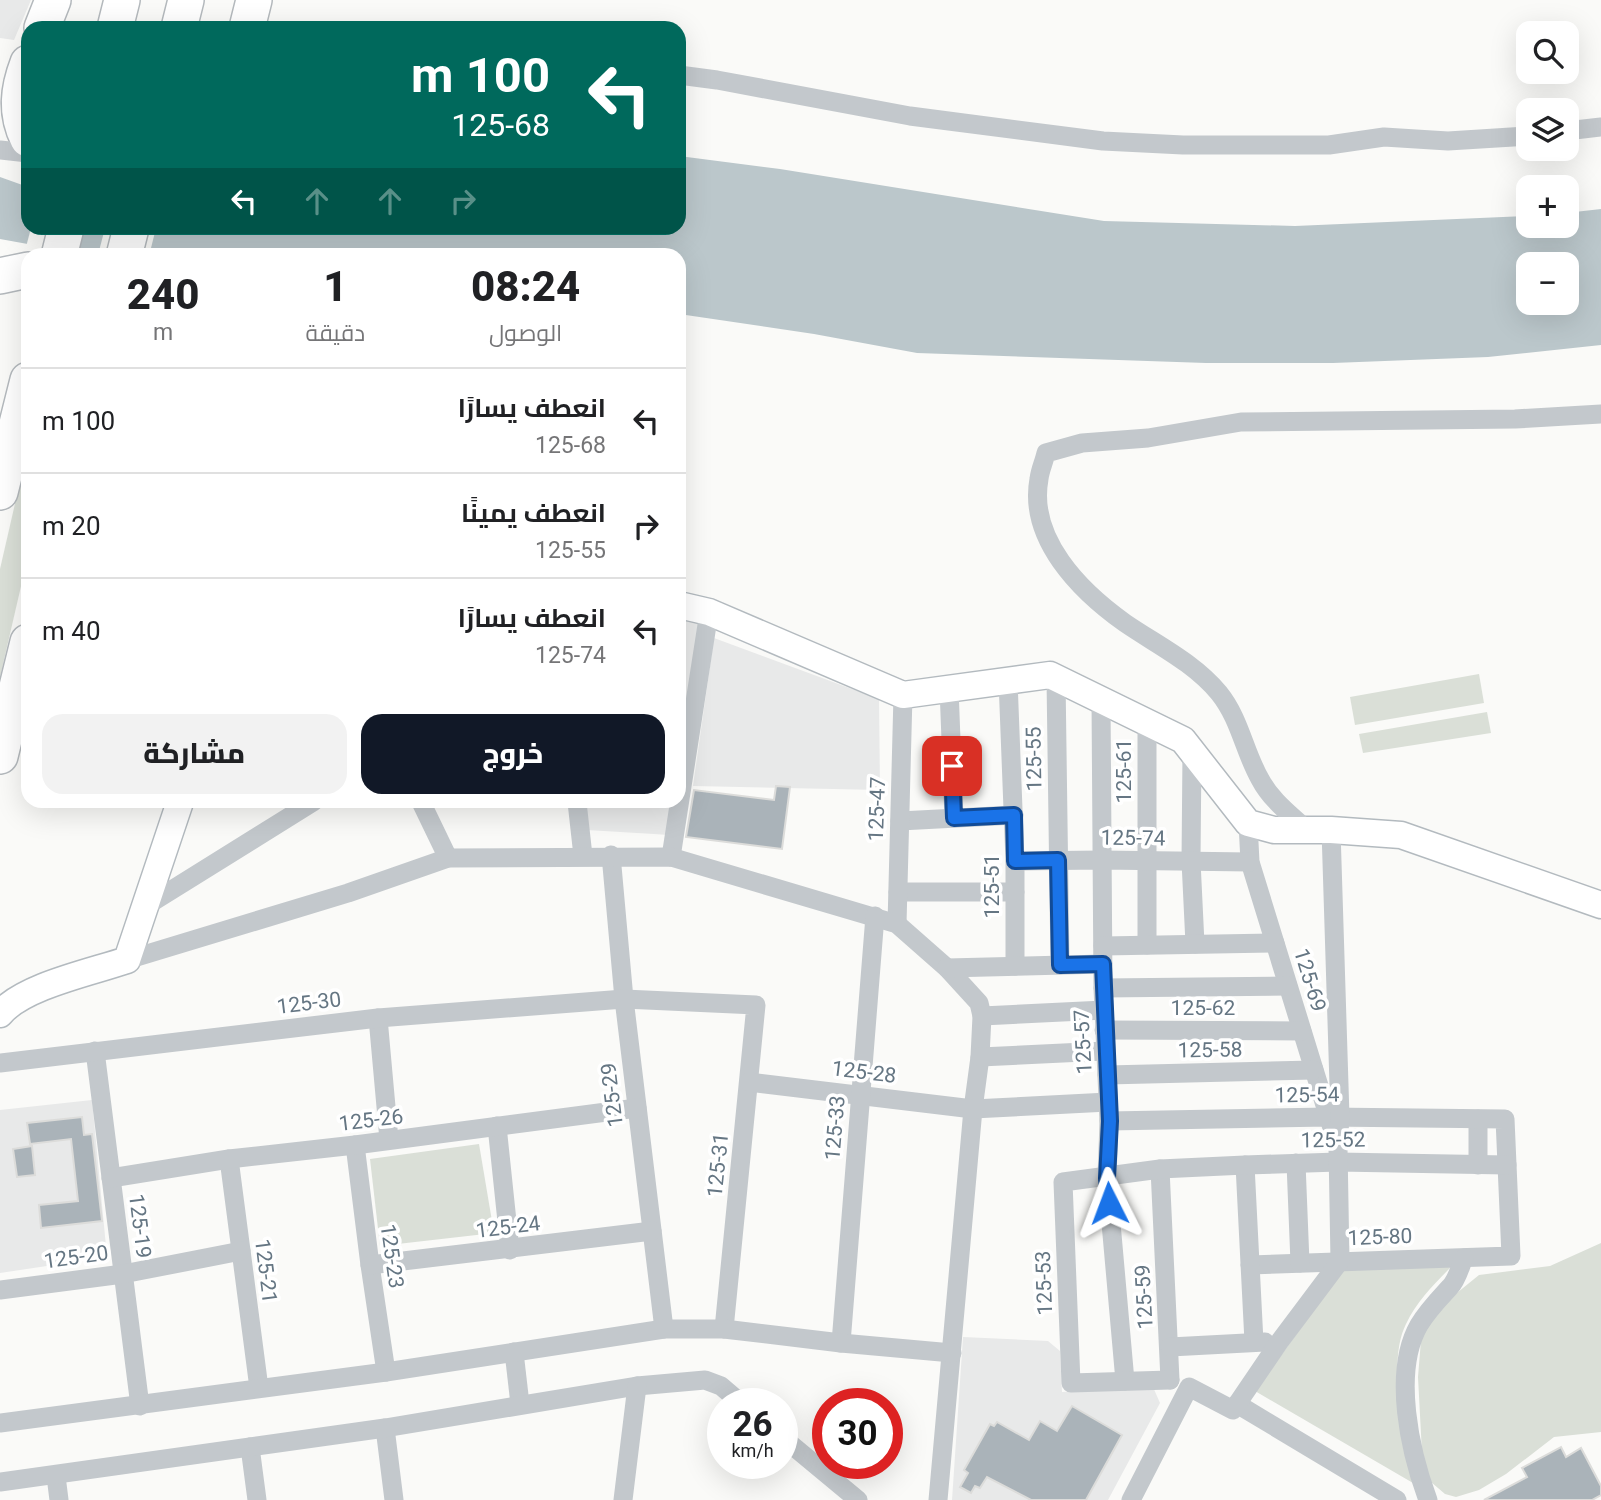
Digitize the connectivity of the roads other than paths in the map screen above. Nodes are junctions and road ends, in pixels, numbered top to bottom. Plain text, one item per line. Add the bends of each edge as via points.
1 (53, 0) edge
2 (122, 0) edge
3 (186, 0) edge
4 (254, 0) edge
5 (45, 21) edge
6 (117, 21) edge
7 (181, 21) edge
8 (249, 21) edge
9 (686, 76) edge
10 (21, 83) edge
11 (21, 119) edge
12 (1601, 127) edge
13 (1579, 130) edge
14 (1516, 137) edge
15 (0, 150) edge
16 (21, 152) edge
17 (21, 408) edge
18 (1601, 414) edge
19 (0, 492) edge
20 (686, 607) edge
21 (709, 612) junction
22 (21, 669) edge
23 (1056, 678) junction
24 (1008, 680) junction
25 (21, 684) edge
26 (949, 688) junction
27 (903, 695) junction
28 (1101, 700) junction
29 (10, 712) junction
30 (1146, 722) junction
31 (1192, 752) junction
32 (0, 756) edge
33 (686, 760) edge
34 (183, 808) edge
35 (303, 808) edge
36 (424, 808) edge
37 (578, 808) edge
38 (679, 808) edge
39 (1014, 815) junction
40 (954, 818) junction
41 (900, 821) junction
42 (1248, 823) junction
43 (1319, 830) junction
44 (611, 855) junction
45 (583, 856) junction
46 (671, 857) junction
47 (448, 858) junction
48 (1058, 860) junction
49 (1102, 860) junction
50 (1146, 860) junction
51 (1015, 861) junction
52 (1191, 861) junction
53 (1250, 862) junction
54 (898, 892) junction
55 (1015, 892) junction
56 (1601, 905) edge
57 (146, 906) junction
58 (875, 916) junction
59 (897, 924) junction
60 (1275, 943) junction
61 (1195, 944) junction
62 (1147, 945) junction
63 (1103, 955) junction
64 (127, 960) junction
65 (1015, 965) junction
66 (1060, 965) junction
67 (947, 968) junction
68 (1288, 986) junction
69 (1103, 988) junction
70 (624, 999) junction
71 (756, 1005) joint
72 (1104, 1010) junction
73 (0, 1014) edge
74 (982, 1016) junction
75 (378, 1018) junction
76 (1104, 1030) junction
77 (1302, 1031) junction
78 (95, 1051) junction
79 (1105, 1051) junction
80 (980, 1057) junction
81 (0, 1063) edge
82 (1314, 1070) junction
83 (1107, 1075) junction
84 (749, 1082) junction
85 (861, 1093) junction
86 (637, 1108) junction
87 (973, 1108) junction
88 (1109, 1112) junction
89 (1334, 1117) junction
90 (1478, 1119) junction
91 (497, 1126) junction
92 (389, 1140) junction
93 (355, 1145) junction
94 (1338, 1155) junction
95 (229, 1159) junction
96 (1296, 1163) junction
97 (1245, 1165) junction
98 (1478, 1165) junction
99 (1507, 1165) junction
100 (1160, 1169) junction
101 (111, 1178) junction
102 (1107, 1178) junction
103 (1063, 1182) joint
104 (652, 1231) junction
105 (510, 1250) junction
106 (241, 1251) junction
107 (1464, 1258) junction
108 (1340, 1261) junction
109 (1300, 1263) junction
110 (370, 1265) junction
111 (1250, 1265) junction
112 (123, 1274) junction
113 (0, 1290) edge
114 (664, 1329) junction
115 (724, 1329) junction
116 (1280, 1340) junction
117 (1254, 1342) junction
118 (841, 1343) junction
119 (1170, 1347) junction
120 (514, 1352) junction
121 (951, 1353) junction
122 (386, 1372) junction
123 (1170, 1380) junction
124 (1125, 1381) junction
125 (637, 1386) junction
126 (258, 1388) junction
127 (723, 1388) edge
128 (1183, 1399) junction
129 (520, 1404) junction
130 (1237, 1404) junction
131 (141, 1406) junction
132 (0, 1423) edge
133 (384, 1428) junction
134 (250, 1447) junction
135 (798, 1450) edge
136 (56, 1476) junction
137 (0, 1482) edge
138 (1136, 1498) edge
139 (59, 1500) edge
140 (257, 1500) edge
141 (394, 1500) edge
142 (623, 1500) edge
143 (859, 1500) edge
144 (938, 1500) edge
145 (1397, 1500) edge
146 (1428, 1500) edge

1 - 5 highway
2 - 6 highway
3 - 7 highway
4 - 8 highway
9 - 14 street via 910,116 1103,141 1329,145 1384,137 1461,141
10 - 11 highway
12 - 13 street
15 - 16 street
17 - 19 highway
18 - 43 street via 1241,422 1148,438 1082,443 1046,453 1038,479 1039,512 1049,543 1065,566 1103,606 1206,679 1232,712 1260,780 1281,806
20 - 21 street
21 - 27 street
21 - 33 street
22 - 29 highway
23 - 24 street
23 - 28 street
23 - 48 street, 125-55
24 - 26 street
24 - 39 street, 125-51
25 - 29 highway
26 - 27 street
26 - 40 street
27 - 41 street, 125-47
28 - 30 street
28 - 49 street, 125-57
29 - 32 highway
30 - 31 street via 1183,740
30 - 50 street, 125-61
31 - 42 street
31 - 52 street
34 - 57 street
35 - 57 street
36 - 47 street
37 - 45 street
38 - 46 street
39 - 40 street
39 - 51 street, 125-51
40 - 41 street
41 - 54 street, 125-47
42 - 43 street via 1274,830
42 - 53 street, 125-69
43 - 56 street via 1401,835
43 - 89 street
44 - 45 street
44 - 46 street
44 - 70 street, 125-29
45 - 47 street
46 - 58 street
47 - 64 street
48 - 49 street, 125-74
48 - 51 street, 125-74
48 - 66 street, 125-55
49 - 50 street, 125-74
49 - 63 street, 125-57
50 - 52 street, 125-74
50 - 62 street, 125-61
51 - 55 street, 125-51
52 - 53 street, 125-74
52 - 61 street
53 - 60 street, 125-69
54 - 55 street
54 - 59 street, 125-47
55 - 65 street, 125-51
57 - 64 street
58 - 59 street
58 - 85 street, 125-33
59 - 67 street
60 - 61 street
60 - 68 street, 125-69
61 - 62 street
62 - 63 street
63 - 66 street
63 - 69 street, 125-57
64 - 73 street via 31,991
65 - 66 street
65 - 67 street
67 - 74 street via 979,1003
68 - 69 street
68 - 77 street, 125-69
69 - 72 street, 125-57
70 - 71 street, 125-30
70 - 75 street, 125-30
70 - 86 street, 125-29
71 - 84 street, 125-31
72 - 74 street
72 - 76 street, 125-57
74 - 80 street
75 - 78 street, 125-30
75 - 92 street
76 - 77 street, 125-62
76 - 79 street, 125-57
77 - 82 street, 125-69
78 - 81 street, 125-30
78 - 101 street, 125-19
79 - 80 street
79 - 83 street, 125-57
80 - 87 street
82 - 83 street, 125-58
82 - 89 street, 125-69
83 - 88 street, 125-57
84 - 85 street, 125-28
84 - 115 street, 125-31
85 - 87 street, 125-28
85 - 118 street, 125-33
86 - 91 street, 125-26
86 - 104 street, 125-29
87 - 88 street, 125-28
87 - 121 street
88 - 89 street, 125-54
88 - 102 street, 125-57
89 - 90 street, 125-54
89 - 94 street, 125-69
90 - 98 street
90 - 99 street, 125-54 via 1505,1119
91 - 92 street, 125-26
91 - 105 street
92 - 93 street, 125-26
93 - 95 street, 125-26
93 - 110 street, 125-23
94 - 96 street, 125-52
94 - 98 street, 125-52
94 - 108 street, 125-69
95 - 101 street, 125-26
95 - 106 street, 125-21
96 - 97 street, 125-52
96 - 109 street
97 - 100 street, 125-52
97 - 111 street
98 - 99 street, 125-52
99 - 107 street, 125-80 via 1511,1256
100 - 102 street, 125-52
100 - 119 street, 125-59
101 - 112 street, 125-19
102 - 103 street, 125-52
102 - 124 street, 125-57
103 - 124 street, 125-53 via 1071,1383
104 - 105 street, 125-24
104 - 114 street, 125-29
105 - 110 street, 125-24
106 - 112 street, 125-20
106 - 126 street, 125-21
107 - 108 street, 125-80
107 - 146 street via 1452,1285 1418,1327 1409,1352 1410,1433
108 - 109 street, 125-80
108 - 116 street
109 - 111 street, 125-80
110 - 122 street, 125-23
111 - 117 street
112 - 113 street, 125-20
112 - 131 street, 125-19
114 - 115 street
114 - 120 street
115 - 118 street
116 - 117 street
116 - 130 street
117 - 119 street
118 - 121 street
119 - 123 street, 125-59
120 - 122 street
120 - 129 street
121 - 144 street
122 - 126 street
123 - 124 street
123 - 128 street
125 - 127 street via 705,1380
125 - 129 street
125 - 142 street
126 - 131 street
128 - 130 street via 1189,1387 1233,1410
128 - 138 street
129 - 133 street
130 - 145 street
131 - 132 street
133 - 134 street
133 - 141 street
134 - 136 street
134 - 140 street
135 - 143 street
136 - 137 street
136 - 139 street

